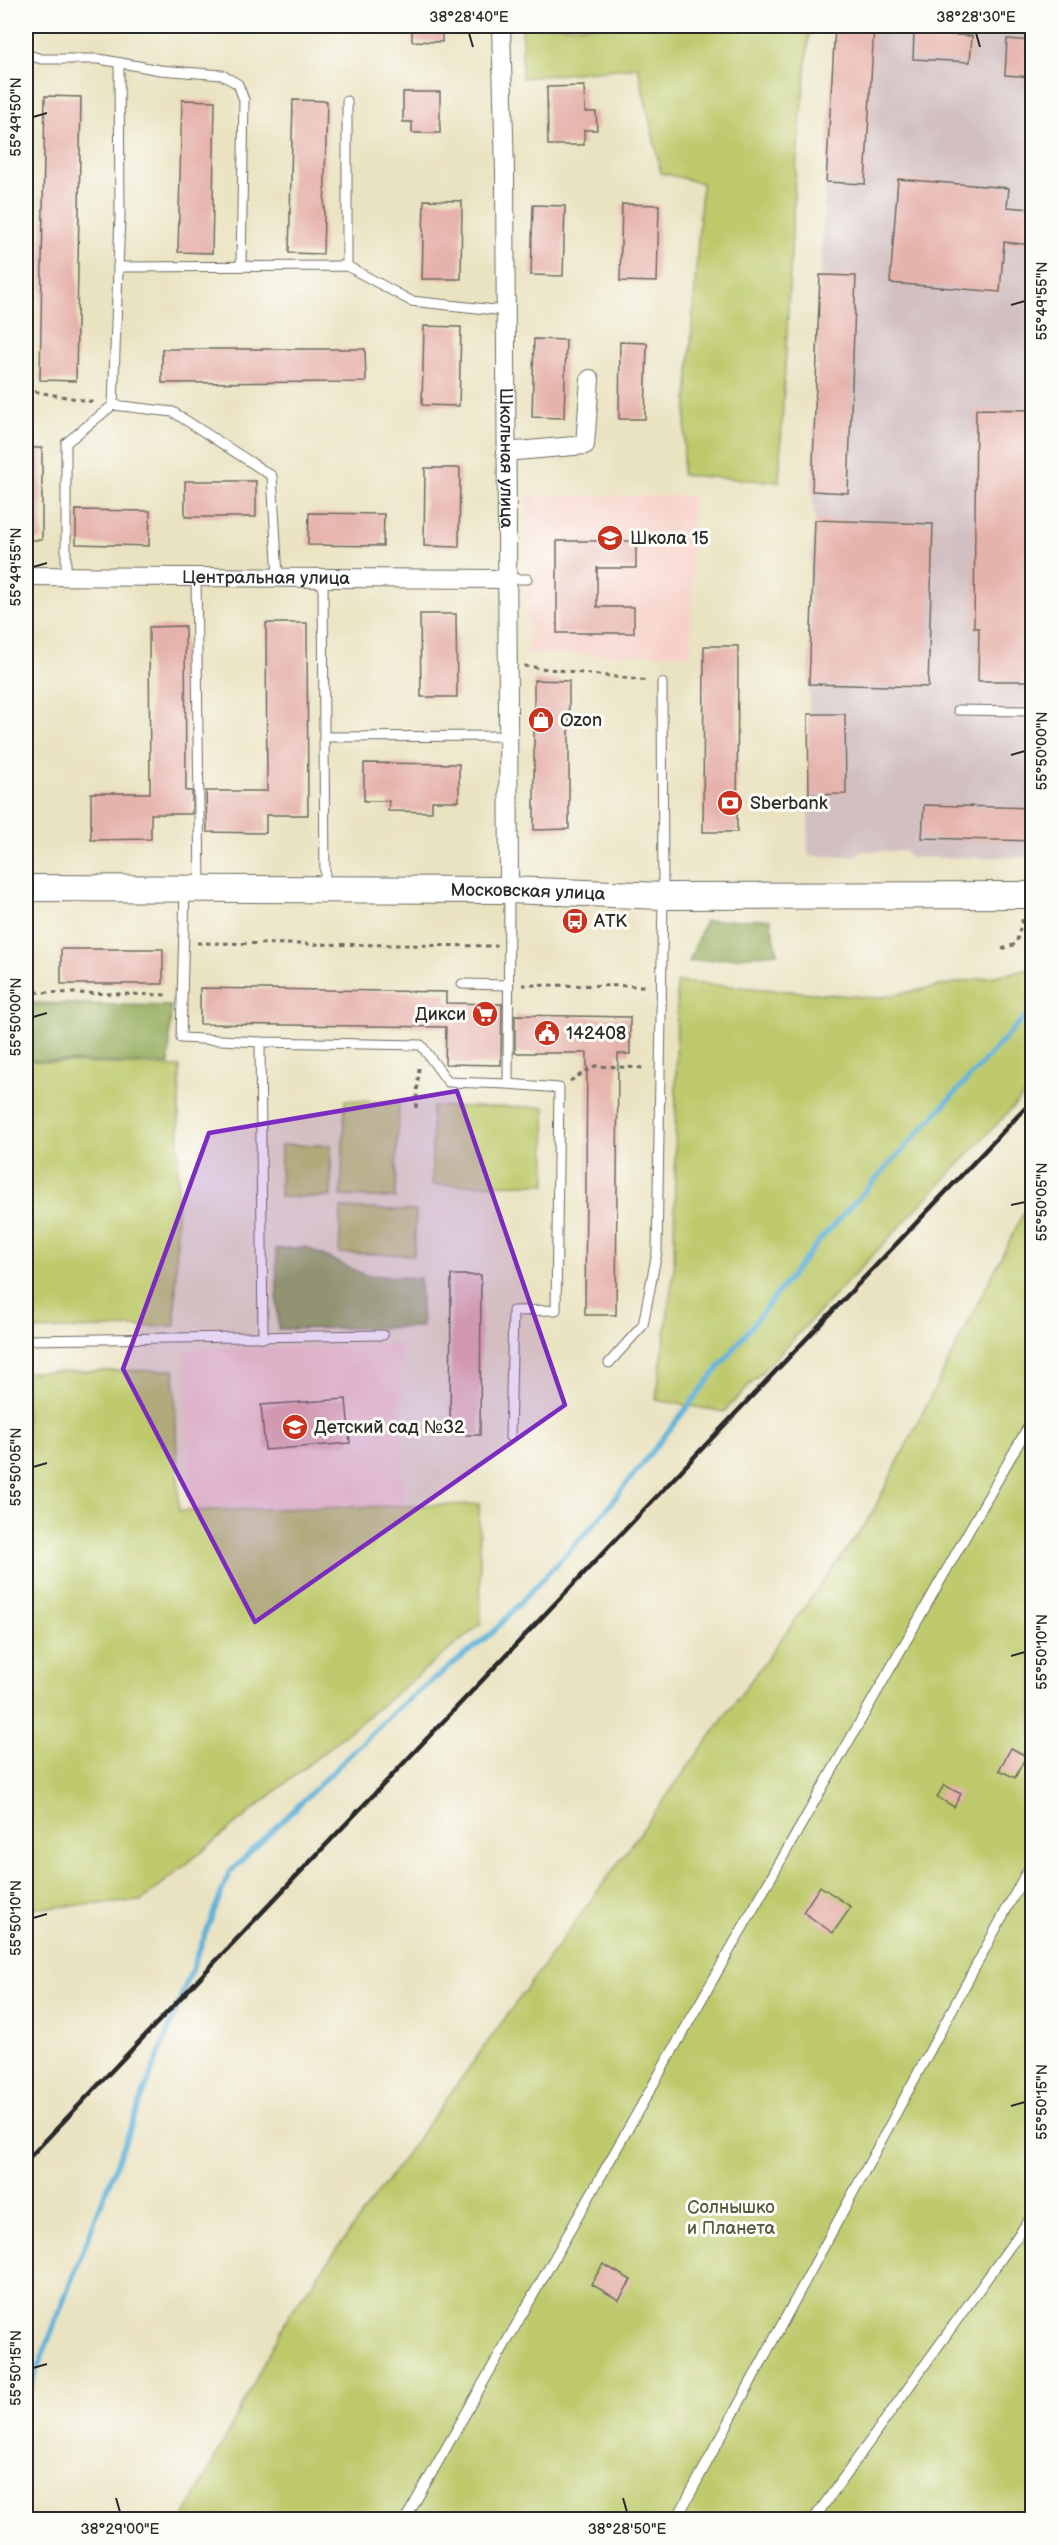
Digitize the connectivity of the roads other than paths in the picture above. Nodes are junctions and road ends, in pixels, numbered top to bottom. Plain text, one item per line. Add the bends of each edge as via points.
1 (501, 26) edge
2 (26, 54) edge
3 (119, 63) junction
4 (347, 101) dead end
5 (241, 266) junction
6 (348, 266) junction
7 (118, 267) junction
8 (505, 311) junction
9 (590, 379) dead end
10 (113, 405) junction
11 (505, 452) junction
12 (26, 576) edge
13 (66, 576) junction
14 (196, 577) junction
15 (278, 577) junction
16 (323, 578) junction
17 (505, 579) junction
18 (527, 579) dead end
19 (663, 683) road end
20 (958, 711) dead end
21 (1032, 711) edge
22 (507, 736) junction
23 (326, 737) junction
24 (26, 888) edge
25 (192, 890) junction
26 (325, 890) junction
27 (509, 890) junction
28 (663, 896) junction
29 (1029, 902) edge
30 (462, 984) dead end
31 (508, 985) junction
32 (260, 1042) junction
33 (508, 1084) junction
34 (383, 1335) dead end
35 (263, 1338) junction
36 (26, 1340) edge
37 (609, 1363) dead end
38 (1032, 1420) edge
39 (510, 1437) dead end
40 (1032, 1862) edge
41 (1032, 2216) edge
42 (405, 2520) edge
43 (676, 2520) edge
44 (813, 2520) edge

1 - 8 street, Школьная улица
2 - 3 lane via 41,59
3 - 5 lane via 222,75 238,84 244,100
3 - 7 lane
4 - 6 lane
5 - 6 lane
5 - 7 lane
6 - 8 lane via 411,301
7 - 10 lane
8 - 11 street, Школьная улица
9 - 11 street via 585,445
10 - 13 lane via 66,443
10 - 15 lane via 172,412 272,476
11 - 17 street, Школьная улица
12 - 13 street, Центральная улица
13 - 14 street, Центральная улица
14 - 15 street, Центральная улица
14 - 25 lane
15 - 16 street, Центральная улица
16 - 17 street, Центральная улица
16 - 23 lane
17 - 18 lane
17 - 22 street, Школьная улица
19 - 28 lane
20 - 21 lane
22 - 23 lane
22 - 27 street, Школьная улица
23 - 26 lane
24 - 25 street, Московская улица
25 - 26 street, Московская улица
25 - 32 lane via 184,943 181,1038
26 - 27 street, Московская улица
27 - 28 street, Московская улица
27 - 31 lane
28 - 29 street, Московская улица
28 - 37 lane via 657,1252 643,1325
30 - 31 lane
31 - 33 lane
32 - 33 lane via 421,1045 448,1082
32 - 35 lane
33 - 39 lane via 559,1088 556,1310 513,1311
34 - 35 lane
35 - 36 lane
38 - 42 lane
40 - 43 lane
41 - 44 lane

